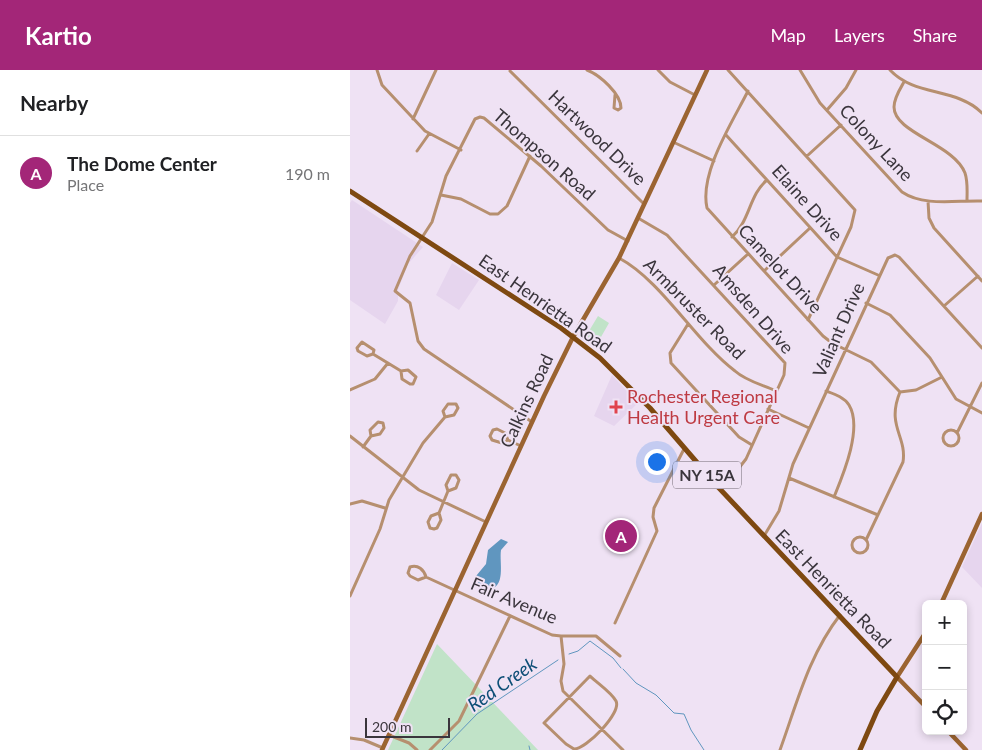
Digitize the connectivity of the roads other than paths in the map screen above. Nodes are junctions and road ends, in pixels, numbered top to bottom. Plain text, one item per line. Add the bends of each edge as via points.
1 (377, 70) edge
2 (436, 70) edge
3 (587, 70) edge
4 (658, 70) edge
5 (707, 70) edge
6 (728, 70) edge
7 (800, 70) edge
8 (856, 70) edge
9 (890, 70) edge
10 (510, 71) edge
11 (593, 71) edge
12 (904, 82) junction
13 (748, 91) junction
14 (695, 95) junction
15 (614, 96) dead end
16 (826, 110) junction
17 (982, 113) edge
18 (413, 119) junction
19 (841, 126) junction
20 (429, 134) junction
21 (726, 135) junction
22 (673, 142) junction
23 (461, 150) junction
24 (417, 151) dead end
25 (530, 156) junction
26 (807, 156) junction
27 (714, 161) junction
28 (767, 180) junction
29 (350, 191) edge
30 (442, 195) junction
31 (967, 200) junction
32 (982, 200) edge
33 (928, 201) junction
34 (644, 204) junction
35 (638, 218) junction
36 (810, 228) junction
37 (732, 237) junction
38 (423, 238) junction
39 (628, 241) junction
40 (748, 254) junction
41 (837, 257) junction
42 (620, 258) junction
43 (764, 271) junction
44 (878, 276) junction
45 (978, 276) junction
46 (982, 281) edge
47 (714, 285) junction
48 (866, 303) junction
49 (944, 306) junction
50 (808, 320) junction
51 (688, 324) junction
52 (573, 337) junction
53 (982, 348) edge
54 (845, 349) junction
55 (373, 354) junction
56 (388, 363) junction
57 (401, 371) junction
58 (942, 377) junction
59 (982, 383) edge
60 (350, 390) edge
61 (826, 391) junction
62 (776, 392) junction
63 (900, 392) junction
64 (971, 407) junction
65 (768, 409) junction
66 (982, 412) edge
67 (445, 417) junction
68 (532, 422) junction
69 (809, 428) junction
70 (957, 433) junction
71 (350, 436) edge
72 (371, 436) junction
73 (508, 440) junction
74 (752, 445) junction
75 (521, 446) junction
76 (363, 447) junction
77 (684, 449) junction
78 (402, 477) junction
79 (789, 478) junction
80 (718, 488) junction
81 (448, 491) junction
82 (834, 497) junction
83 (443, 502) junction
84 (350, 504) edge
85 (385, 508) junction
86 (438, 513) junction
87 (982, 514) edge
88 (878, 515) junction
89 (486, 522) junction
90 (764, 536) junction
91 (866, 540) junction
92 (426, 577) junction
93 (455, 591) junction
94 (350, 596) edge
95 (943, 600) edge
96 (841, 615) junction
97 (510, 616) junction
98 (615, 623) dead end
99 (561, 636) junction
100 (922, 638) edge
101 (620, 656) dead end
102 (897, 677) junction
103 (569, 698) junction
104 (922, 703) edge
105 (601, 729) junction
106 (389, 735) junction
107 (952, 735) edge
108 (350, 738) edge
109 (383, 749) edge
110 (417, 750) edge
111 (430, 750) edge
112 (623, 750) edge
113 (780, 750) edge
114 (860, 750) edge
115 (966, 750) edge

1 - 18 street via 382,85
2 - 18 street
3 - 11 street
4 - 14 street via 670,82
5 - 14 main road, Calkins Road
6 - 13 street
7 - 16 street, Colony Lane
8 - 16 street via 846,88
9 - 12 street
10 - 34 street, Hartwood Drive
11 - 15 street via 608,84
12 - 17 street via 960,97
12 - 31 street via 894,103 897,117 960,165 966,178
13 - 21 street, Camelot Drive
13 - 26 street
14 - 22 main road, Calkins Road
16 - 19 street, Colony Lane
18 - 20 street
19 - 26 street
19 - 33 street, Colony Lane via 898,189 915,199
20 - 23 street
20 - 24 street
21 - 27 street, Camelot Drive
21 - 28 street, Elaine Drive
22 - 27 street
22 - 34 main road, Calkins Road
23 - 25 street, Thompson Road via 473,122 480,117
23 - 30 street, Thompson Road via 446,176
25 - 30 street via 507,206 498,214
25 - 39 street, Thompson Road via 608,230
26 - 41 street via 855,210 855,218
27 - 37 street, Camelot Drive via 707,205
28 - 36 street, Elaine Drive
28 - 37 street via 757,189 742,226
29 - 38 main road, East Henrietta Road / NY 15A
30 - 38 street, Thompson Road
31 - 32 street, Colony Lane
31 - 33 street, Colony Lane
33 - 45 street via 929,218 934,228
34 - 35 main road, Calkins Road
35 - 39 main road, Calkins Road
35 - 47 street, Amsden Drive via 668,235
36 - 41 street, Elaine Drive
36 - 43 street
37 - 40 street, Camelot Drive
38 - 52 main road, East Henrietta Road / NY 15A
38 - 68 street, Thompson Road via 410,256 395,291 410,303 420,344
39 - 42 main road, Calkins Road
40 - 43 street, Camelot Drive
40 - 47 street
41 - 44 street, Elaine Drive
41 - 50 street
42 - 51 street, Armbruster Road via 636,269
42 - 52 main road, Calkins Road
43 - 50 street, Camelot Drive
44 - 48 street, Valiant Drive
44 - 49 street, Valiant Drive via 886,259 896,256
45 - 46 street
45 - 49 street
47 - 62 street, Amsden Drive via 783,358 786,368
48 - 54 street, Valiant Drive
48 - 58 street via 890,315 932,361
49 - 53 street, Valiant Drive
50 - 54 street, Camelot Drive via 828,340
51 - 62 street, Armbruster Road via 734,371
51 - 74 street via 670,353 671,363 739,437
52 - 68 main road, Calkins Road
52 - 77 main road, East Henrietta Road / NY 15A via 623,379
54 - 61 street, Valiant Drive
54 - 63 street, Camelot Drive via 871,362
55 - 55 street via 373,348 364,342 357,348 367,356
55 - 56 street
56 - 57 street
56 - 60 street via 375,378
57 - 57 street via 402,379 413,384 414,374 408,370
58 - 63 street via 916,390
58 - 64 street via 953,396
59 - 64 street
61 - 69 street, Valiant Drive
61 - 82 street via 849,404 852,422 850,459
62 - 65 street, Amsden Drive
63 - 88 street via 895,419 903,462
64 - 66 street
64 - 70 street
65 - 69 street
65 - 74 street, Amsden Drive
67 - 67 street via 443,411 450,402 456,404 458,410 454,415
67 - 78 street via 420,447
68 - 75 main road, Calkins Road
69 - 79 street, Valiant Drive
70 - 70 street via 946,432 946,444 953,446 957,443
71 - 76 street
72 - 72 street via 380,434 383,423 374,424
72 - 76 street
73 - 73 street via 505,433 497,429 490,436 502,443
73 - 75 street
74 - 80 street, Amsden Drive via 739,469
75 - 89 main road, Calkins Road
76 - 78 street
77 - 80 main road, East Henrietta Road / NY 15A
77 - 98 street via 654,508 652,517 657,531
78 - 83 street
78 - 85 street
79 - 82 street
79 - 90 street, Valiant Drive via 774,523
80 - 90 main road, East Henrietta Road / NY 15A
81 - 81 street via 456,488 459,480 456,475 448,478
81 - 83 street
82 - 88 street
83 - 86 street
83 - 89 street
84 - 85 street via 362,500
85 - 94 street via 380,529
86 - 86 street via 430,516 430,528 438,526 441,520
87 - 95 main road
88 - 91 street
89 - 93 main road, Calkins Road
90 - 96 main road, East Henrietta Road / NY 15A
91 - 91 street via 856,539 853,543 855,551 866,551
92 - 92 street via 423,570 410,567 410,576 418,580
92 - 93 street, Fair Avenue
93 - 97 street, Fair Avenue
93 - 106 main road, Calkins Road
96 - 102 main road, East Henrietta Road / NY 15A
96 - 113 street via 814,656
97 - 99 street, Fair Avenue
97 - 111 street via 459,722
99 - 101 street, Fair Avenue via 596,636
99 - 103 street via 564,664 561,687
100 - 102 main road
102 - 104 main road, East Henrietta Road / NY 15A
102 - 114 main road
103 - 105 street
103 - 105 street via 590,676 615,700 614,713
103 - 105 street via 544,723 574,749 584,747
105 - 112 street
106 - 109 main road, Calkins Road
106 - 110 street
107 - 115 main road
108 - 109 street via 364,740

